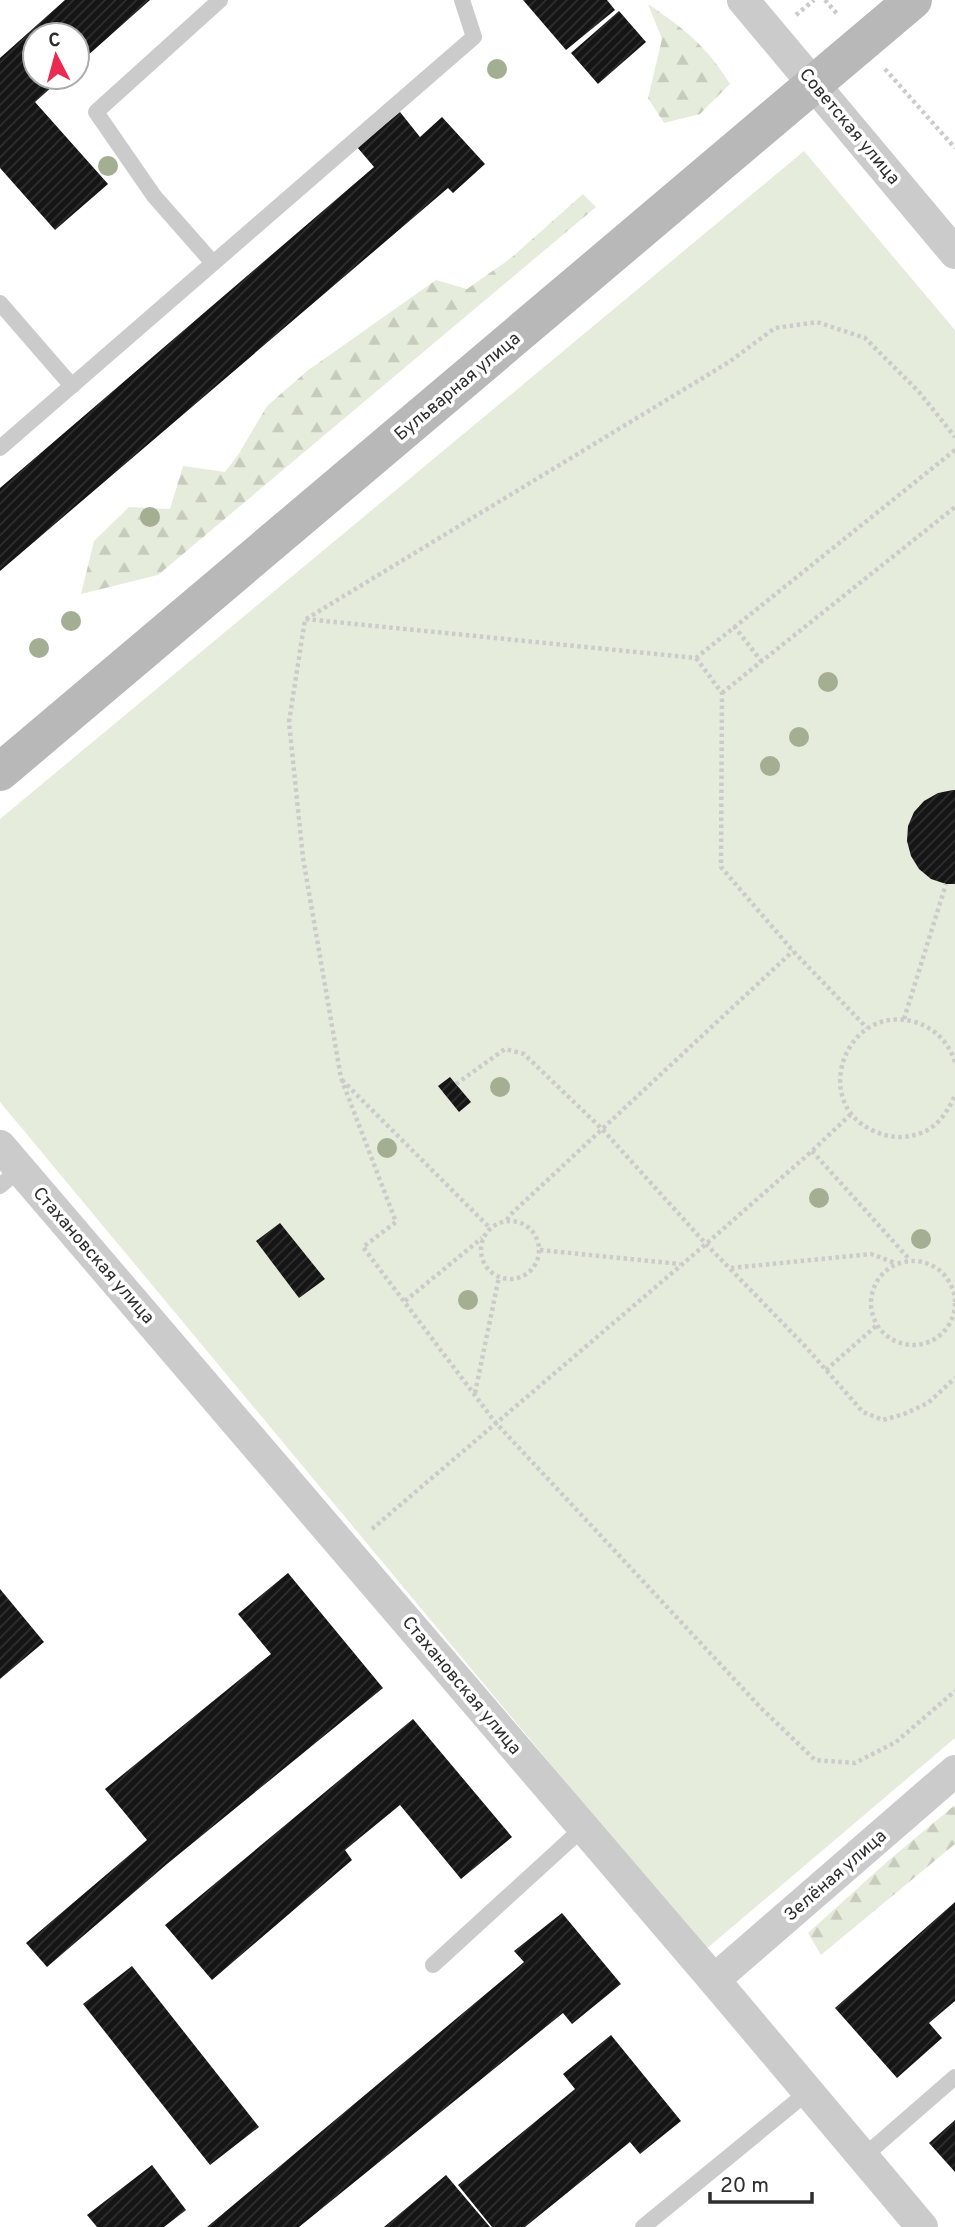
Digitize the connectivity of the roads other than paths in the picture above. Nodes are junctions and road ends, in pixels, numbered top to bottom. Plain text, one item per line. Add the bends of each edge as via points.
1 (220, 0) edge
2 (462, 0) edge
3 (743, 0) edge
4 (913, 0) edge
5 (815, 84) junction
6 (955, 253) edge
7 (213, 263) junction
8 (0, 303) edge
9 (72, 386) junction
10 (0, 448) edge
11 (0, 772) edge
12 (7, 1167) edge
13 (955, 1771) edge
14 (583, 1828) junction
15 (432, 1965) dead end
16 (714, 1980) junction
17 (955, 2077) edge
18 (809, 2091) junction
19 (862, 2158) junction
20 (643, 2227) edge
21 (922, 2227) edge

1 - 7 lane via 96,112 154,196
2 - 7 lane via 474,37
3 - 5 street, Советская улица
4 - 5 main road, Бульварная улица
5 - 6 street, Советская улица
5 - 11 main road, Бульварная улица
7 - 9 lane
8 - 9 lane
9 - 10 lane
12 - 14 street, Стахановская улица via 347,1550
13 - 16 street, Зелёная улица
14 - 15 lane
14 - 16 street, Стахановская улица
16 - 18 street, Стахановская улица
17 - 19 lane
18 - 19 street, Стахановская улица
18 - 20 lane
19 - 21 street, Стахановская улица

